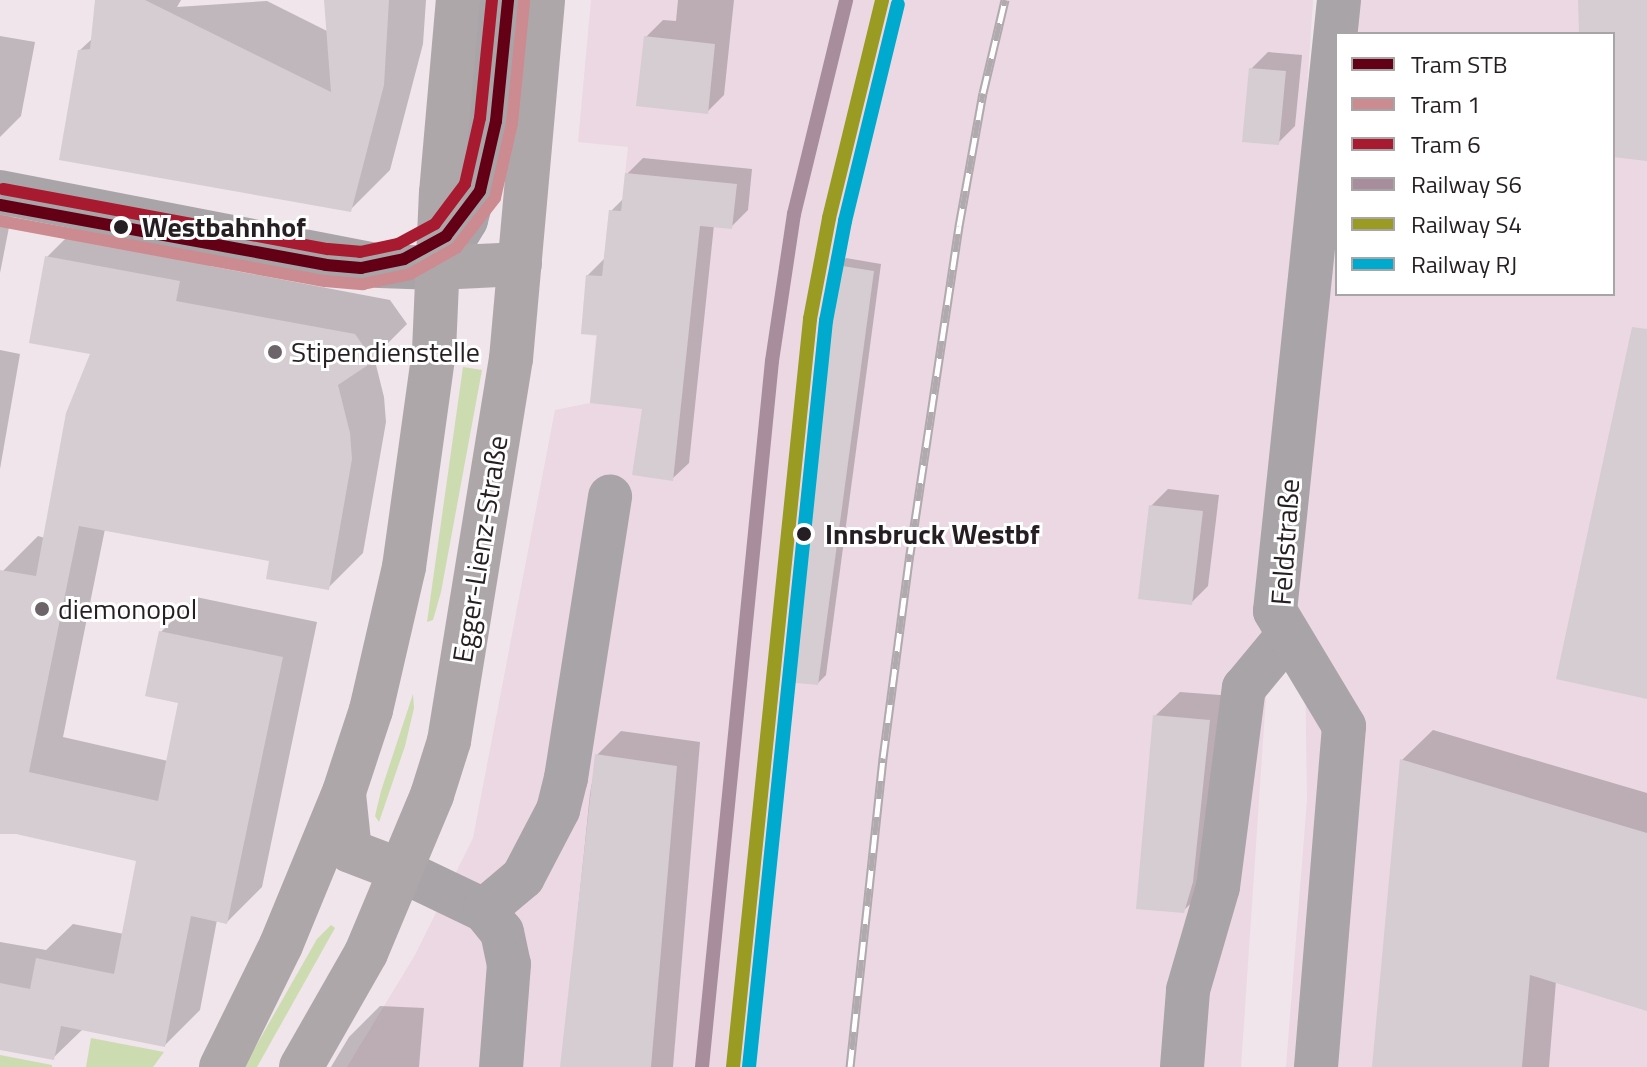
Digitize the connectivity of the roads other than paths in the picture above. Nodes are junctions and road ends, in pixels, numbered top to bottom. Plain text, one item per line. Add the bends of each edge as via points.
1 (458, 0) edge
2 (499, 0) edge
3 (543, 0) edge
4 (1339, 0) edge
5 (1336, 32) edge
6 (1335, 38) edge
7 (483, 155) junction
8 (0, 192) edge
9 (520, 264) junction
10 (437, 268) junction
11 (610, 496) dead end
12 (1288, 635) junction
13 (344, 792) junction
14 (400, 870) junction
15 (484, 910) junction
16 (221, 1067) edge
17 (301, 1067) edge
18 (501, 1067) edge
19 (1182, 1067) edge
20 (1316, 1067) edge

1 - 10 main road
2 - 7 street
3 - 9 main road, Egger-Lienz-Straße
4 - 5 street, Feldstraße
6 - 12 street, Feldstraße via 1275,611
7 - 9 street
7 - 10 street via 466,220
8 - 10 street via 369,264
9 - 10 main road
9 - 14 main road, Egger-Lienz-Straße via 511,359 449,741
10 - 13 main road via 431,378 409,536 371,710
11 - 15 street via 558,810 523,877
12 - 19 street via 1244,688 1218,887 1188,990
12 - 20 street, Feldstraße via 1344,726
13 - 14 main road via 350,851
13 - 16 main road via 281,945
14 - 15 street
14 - 17 main road, Egger-Lienz-Straße via 366,953
15 - 18 street via 508,947

